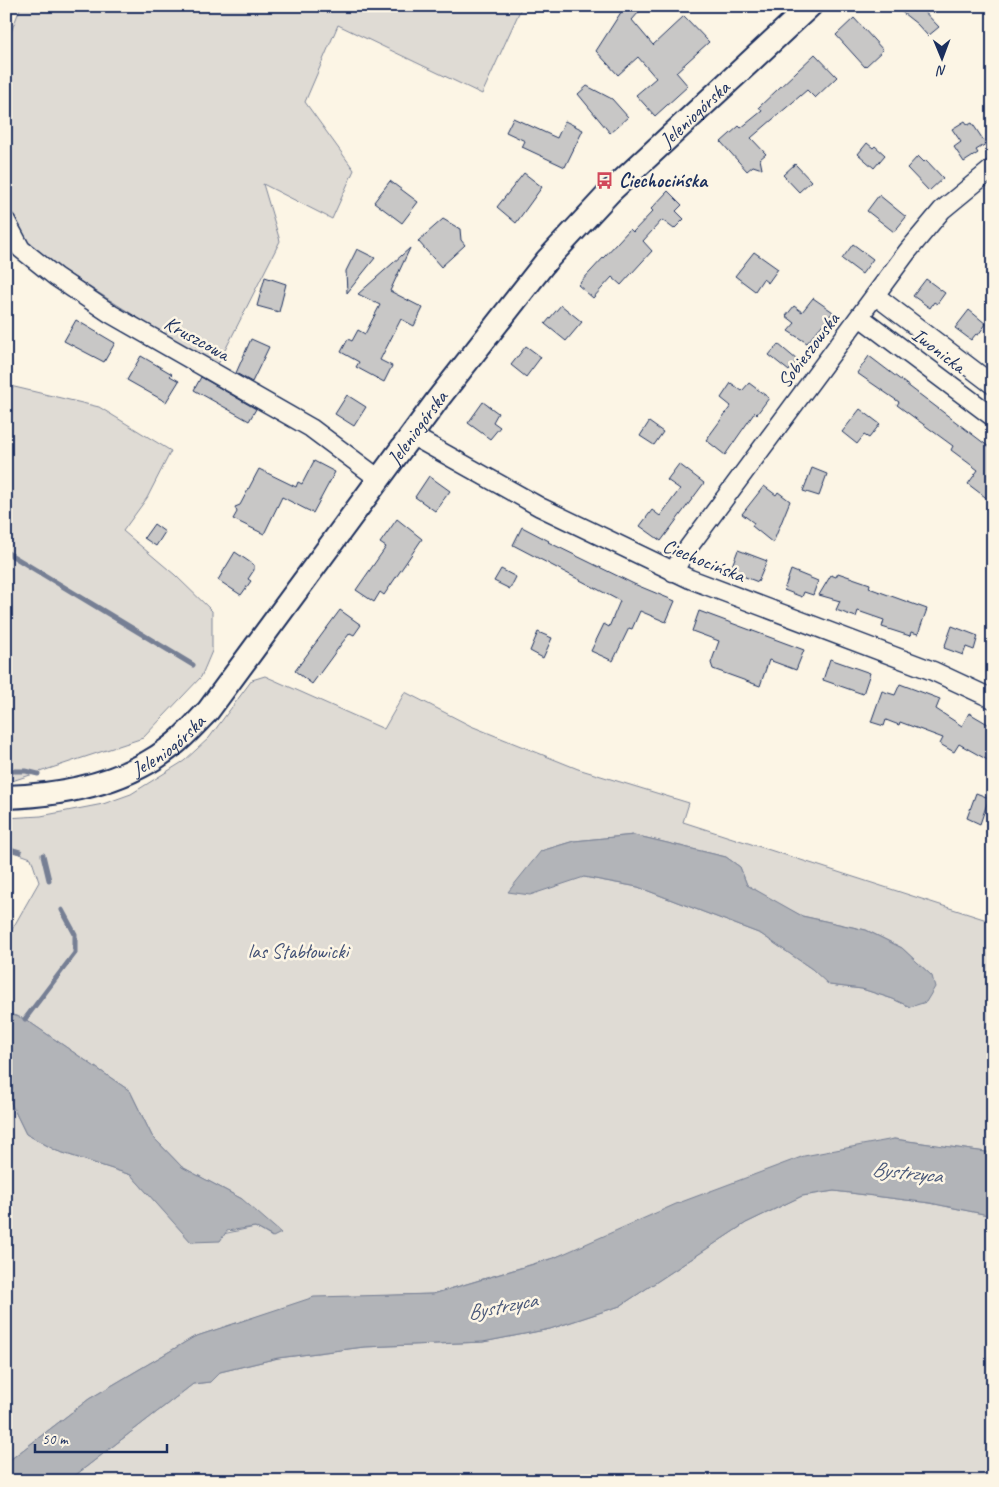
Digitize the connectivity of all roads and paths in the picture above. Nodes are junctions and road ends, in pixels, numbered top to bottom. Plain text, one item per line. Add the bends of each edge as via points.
1 (810, 6) edge
2 (993, 168) edge
3 (6, 221) edge
4 (876, 296) junction
5 (860, 317) junction
6 (993, 385) edge
7 (993, 417) edge
8 (411, 436) junction
9 (379, 480) junction
10 (673, 572) junction
11 (993, 698) edge
12 (6, 797) edge

1 - 8 street, Jeleniogórska via 610,192 553,253
2 - 4 street, Sobieszowska via 942,210
3 - 9 street, Kruszcowa via 21,249 56,277 111,314 311,428
4 - 5 street, Sobieszowska
4 - 6 street, Iwonicka
5 - 7 street, Iwonicka
5 - 10 street, Sobieszowska
8 - 9 street, Jeleniogórska
8 - 10 street, Ciechocińska via 540,507
9 - 12 street, Jeleniogórska via 208,711 171,747 100,783 60,793
10 - 11 street, Ciechocińska via 934,671

